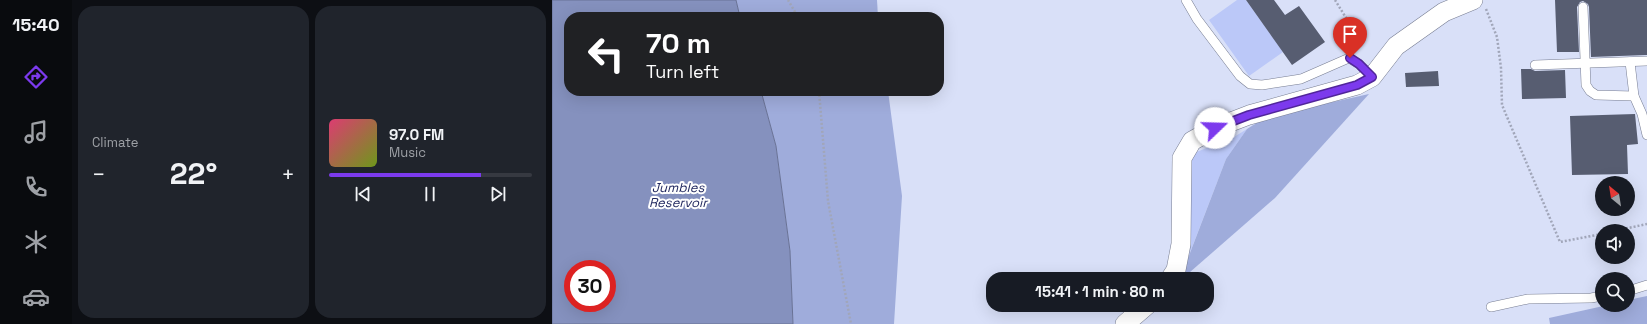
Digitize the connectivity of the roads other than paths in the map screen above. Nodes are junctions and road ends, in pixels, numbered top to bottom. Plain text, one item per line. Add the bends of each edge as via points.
1 (1186, 0) edge
2 (1479, 4) edge
3 (1583, 7) dead end
4 (1647, 61) edge
5 (1630, 62) junction
6 (1585, 64) junction
7 (1535, 65) dead end
8 (1372, 77) junction
9 (1634, 96) junction
10 (1647, 135) edge
11 (1175, 272) edge
12 (1647, 285) edge
13 (1635, 289) edge
14 (1595, 297) edge
15 (1491, 307) dead end
16 (1139, 312) edge
17 (1125, 324) edge

1 - 8 lane via 1226,58 1250,84 1262,85 1302,79 1350,58
2 - 8 street via 1444,12 1396,46
3 - 6 lane
4 - 5 lane
5 - 6 lane
5 - 9 lane
6 - 7 lane
6 - 9 lane via 1586,85 1596,95
8 - 11 street via 1357,85 1249,115 1215,128 1192,141 1182,158 1181,244
9 - 10 lane
12 - 13 lane
14 - 15 lane via 1528,299
16 - 17 street

